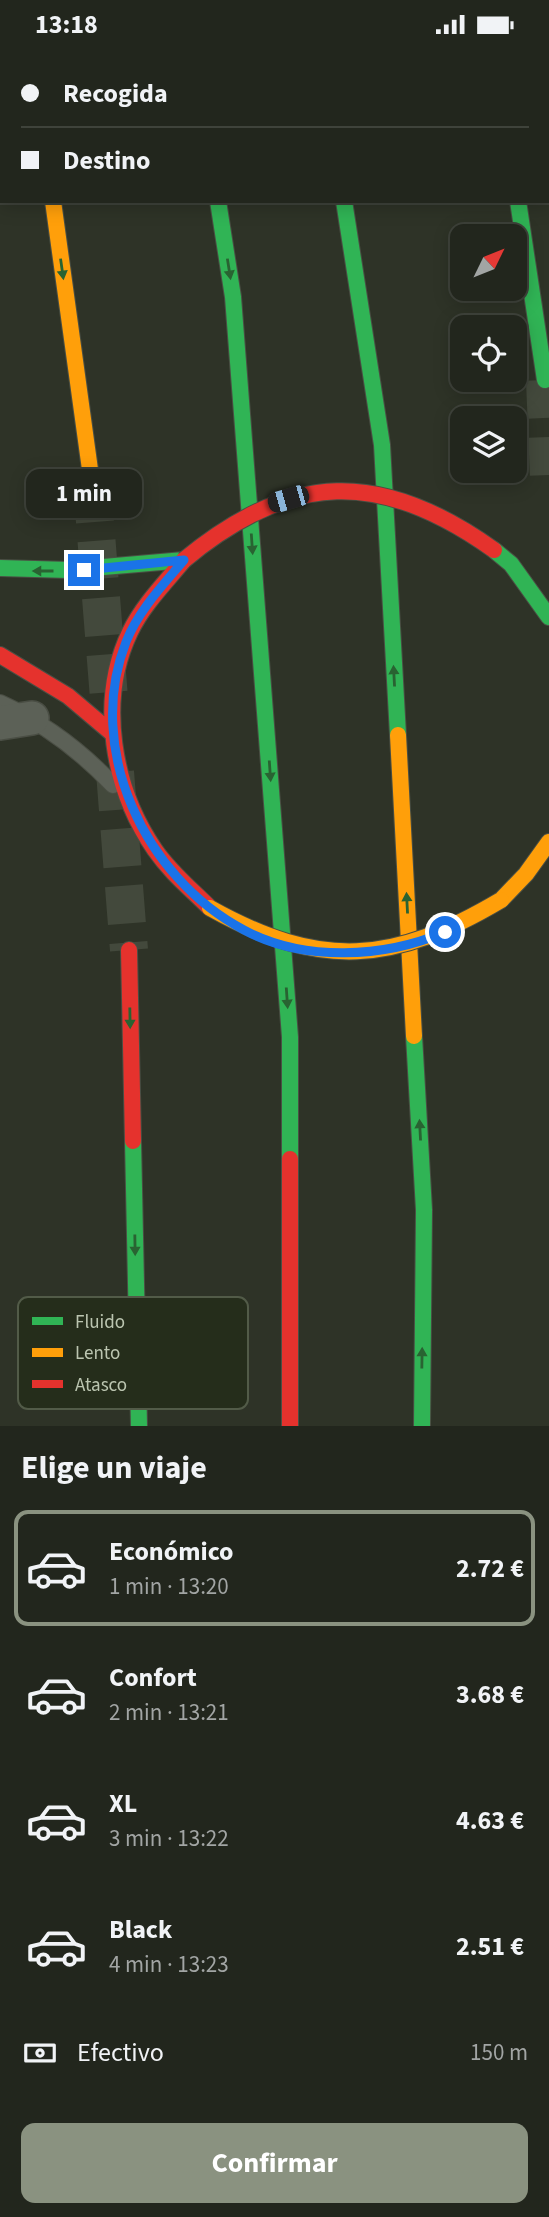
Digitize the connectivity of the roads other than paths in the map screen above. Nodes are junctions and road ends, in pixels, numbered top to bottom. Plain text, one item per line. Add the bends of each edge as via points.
1 (53, 203) edge
2 (218, 203) edge
3 (344, 203) edge
4 (518, 203) edge
5 (544, 380) dead end
6 (92, 484) tunnel mouth
7 (184, 560) junction
8 (0, 568) edge
9 (549, 617) edge
10 (0, 655) edge
11 (0, 703) edge
12 (16, 720) edge
13 (113, 734) junction
14 (127, 800) junction
15 (549, 842) edge
16 (540, 881) dead end
17 (501, 900) junction
18 (129, 950) tunnel mouth
19 (136, 1297) edge
20 (290, 1426) edge
21 (422, 1426) edge

1 -> 6 highway
2 -> 20 highway via 233,297 290,1037
21 -> 3 highway via 424,1210 382,445
4 - 5 highway
7 -> 8 highway via 84,570
7 - 9 highway, bridge via 219,531 265,506 312,492 364,491 417,504 469,530 511,564
7 - 13 highway via 148,604 126,641 114,686
10 - 13 highway via 68,696
11 - 12 lane
12 - 14 lane via 67,741
13 - 14 highway
14 - 17 highway, bridge via 175,875 210,908 245,930 280,944 316,951 369,951 423,941 467,923
15 - 17 highway
16 - 17 highway
18 -> 19 highway

